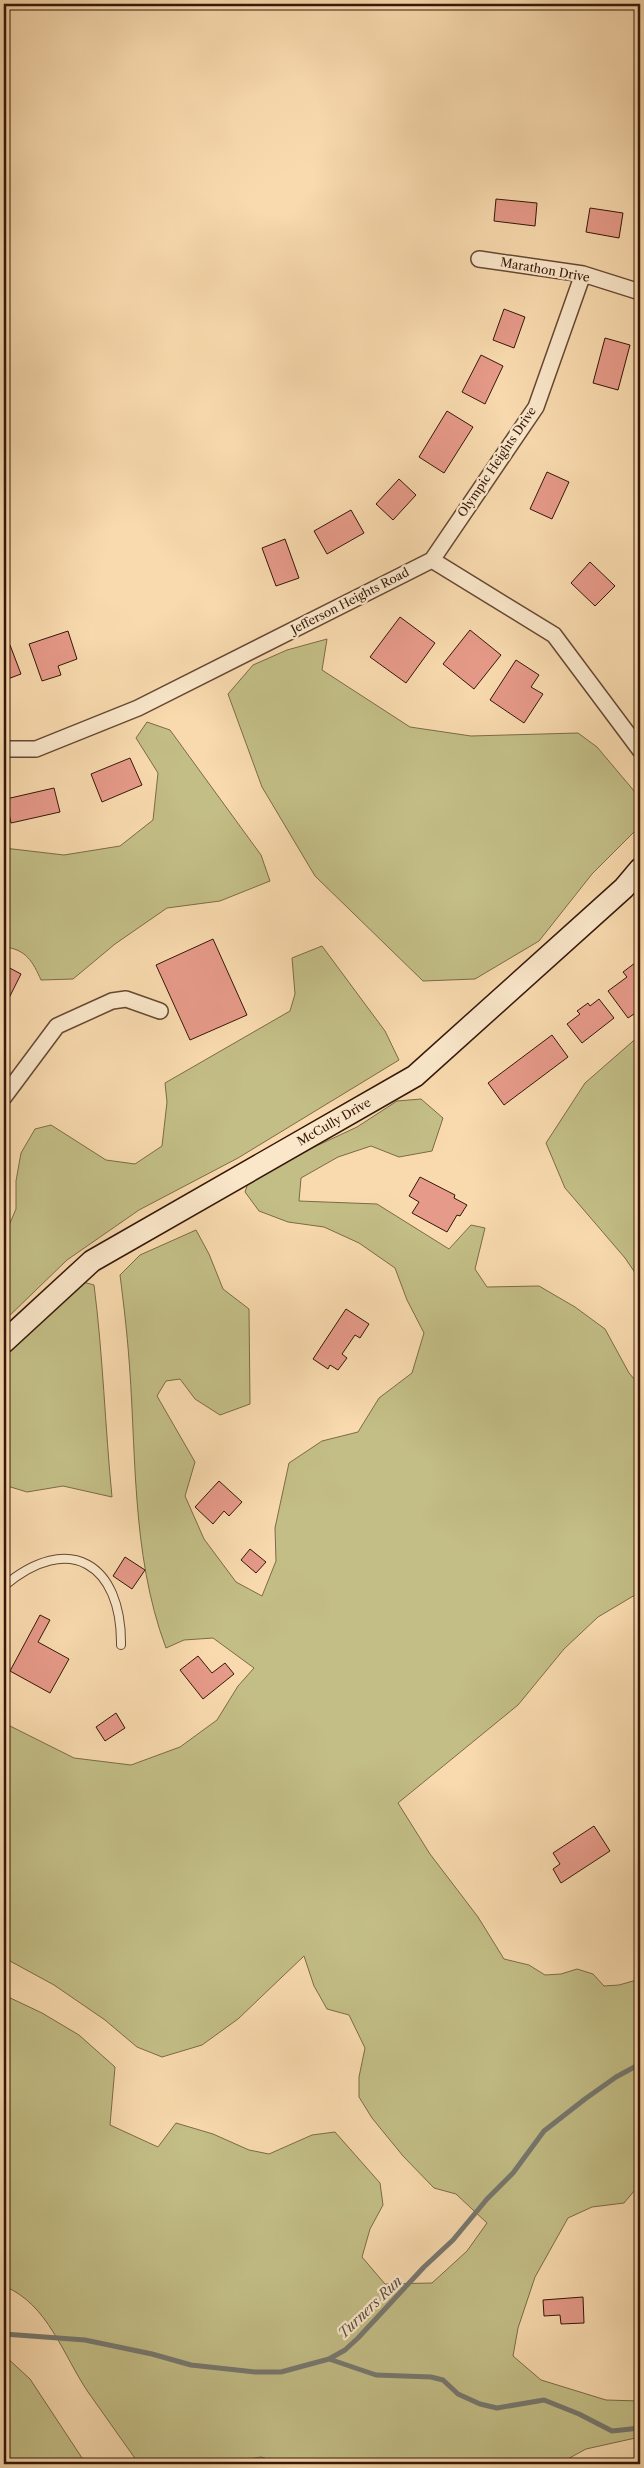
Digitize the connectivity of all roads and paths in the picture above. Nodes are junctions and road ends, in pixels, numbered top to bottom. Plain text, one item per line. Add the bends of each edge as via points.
1 (479, 259) dead end
2 (583, 274) junction
3 (640, 292) edge
4 (432, 560) junction
5 (4, 749) edge
6 (640, 750) edge
7 (640, 869) edge
8 (160, 1011) dead end
9 (4, 1097) edge
10 (4, 1342) edge
11 (4, 1586) edge
12 (121, 1646) dead end

1 - 2 street, Marathon Drive
2 - 3 street, Marathon Drive
2 - 4 street, Olympic Heights Drive via 536,407
4 - 5 street, Jefferson Heights Road via 138,708 36,749
4 - 6 street via 554,635
7 - 10 street, McCully Drive via 624,888 415,1076 92,1261
8 - 9 street via 126,999 112,1001 58,1026
11 - 12 lane via 30,1566 54,1560 76,1559 87,1563 99,1573 117,1602

